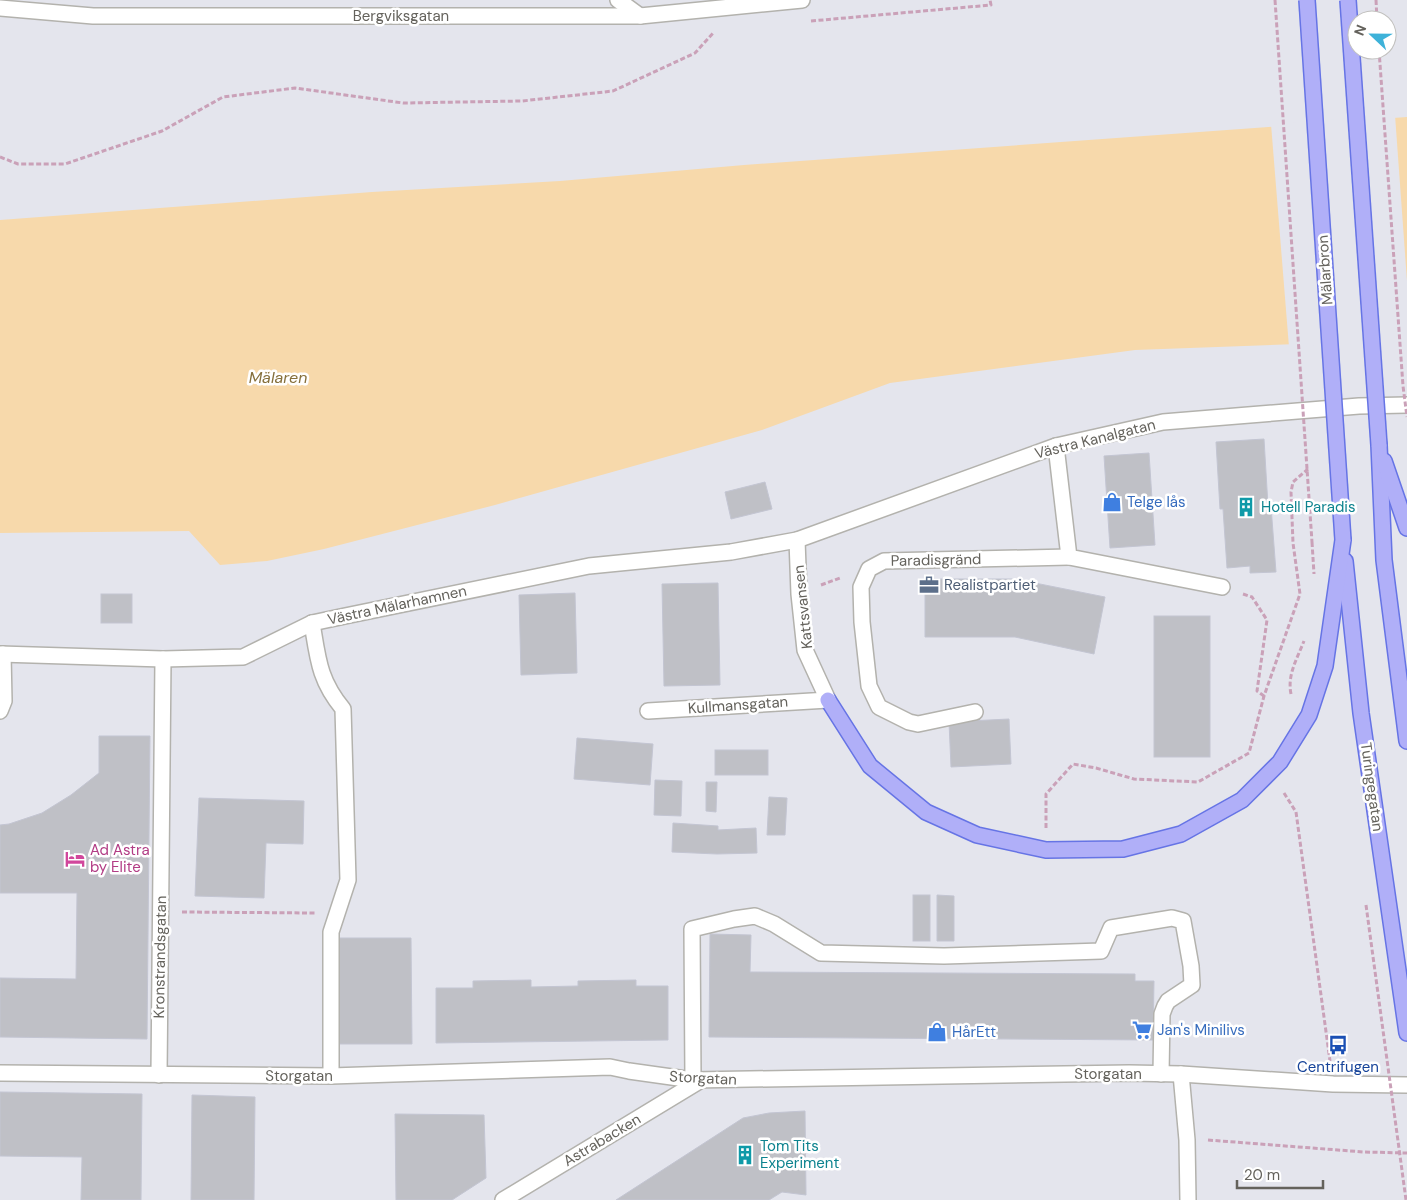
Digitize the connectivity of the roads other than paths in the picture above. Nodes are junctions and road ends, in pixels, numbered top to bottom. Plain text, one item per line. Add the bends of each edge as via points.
1 (618, 0) edge
2 (802, 0) edge
3 (1307, 0) edge
4 (1348, 0) edge
5 (0, 8) edge
6 (640, 16) junction
7 (1407, 405) edge
8 (1056, 446) junction
9 (1379, 446) junction
10 (1407, 528) edge
11 (797, 540) junction
12 (1343, 540) junction
13 (1069, 557) junction
14 (1222, 587) road end
15 (312, 623) junction
16 (1, 654) edge
17 (164, 659) junction
18 (828, 700) junction
19 (0, 710) edge
20 (648, 711) dead end
21 (975, 712) dead end
22 (1407, 741) edge
23 (1407, 1033) edge
24 (0, 1073) edge
25 (1161, 1074) junction
26 (1181, 1074) junction
27 (159, 1075) junction
28 (332, 1076) junction
29 (697, 1080) junction
30 (1407, 1085) edge
31 (503, 1200) edge
32 (1188, 1200) edge

1 - 6 street
2 - 6 street, Bergviksgatan
3 - 12 main road, Mälarbron, bridge
4 - 9 main road, bridge
5 - 6 street, Bergviksgatan via 93,16
7 - 8 street, Västra Kanalgatan via 1164,422
8 - 11 street, Västra Kanalgatan
8 - 13 street
9 - 10 main road
9 - 22 main road via 1384,560
11 - 15 street, Västra Mälarhamnen via 731,552 589,566
11 - 18 street, Kattsvansen via 805,650
12 - 18 main road via 1325,666 1309,715 1280,762 1242,800 1181,834 1122,849 1046,850 977,835 926,812 870,766
12 - 23 main road, Turingegatan via 1361,713
13 - 14 street, Paradisgränd
13 - 21 street, Paradisgränd via 884,561 869,569 861,587 862,622 869,686 879,707 918,724
15 - 17 street, Västra Mälarhamnen via 243,657
15 - 28 street via 320,670 330,694 343,709 348,880 331,932
16 - 17 street, Västra Mälarhamnen
16 - 19 street via 4,701
17 - 27 street, Kronstrandsgatan
18 - 20 street, Kullmansgatan
24 - 27 street, Storgatan
25 - 26 street, Storgatan
25 - 29 street, Storgatan
25 - 29 street via 1164,1006 1192,985 1183,921 1172,918 1111,928 1101,951 944,956 821,953 755,916 692,929
26 - 30 street, Storgatan via 1333,1084
26 - 32 street
27 - 28 street, Storgatan
28 - 29 street, Storgatan via 610,1067
29 - 31 street, Astrabacken

